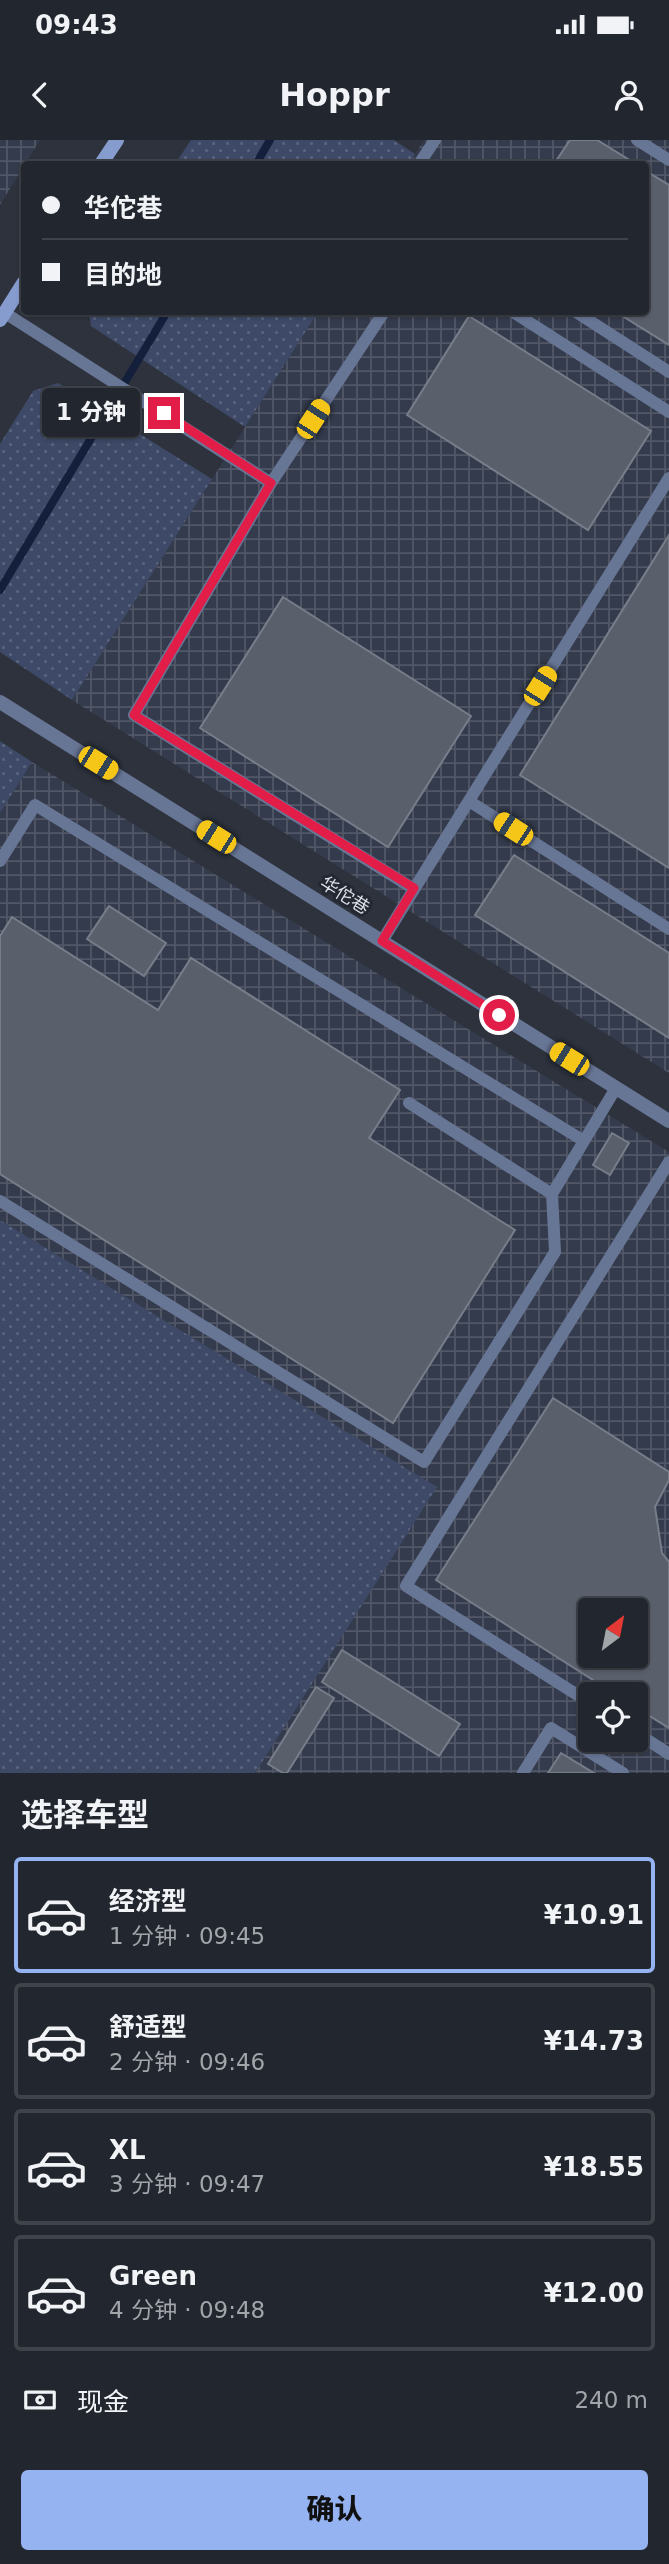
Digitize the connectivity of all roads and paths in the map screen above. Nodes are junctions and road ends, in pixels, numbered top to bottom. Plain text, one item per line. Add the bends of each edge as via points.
1 (117, 140) edge
2 (435, 140) edge
3 (637, 140) edge
4 (669, 160) edge
5 (103, 161) edge
6 (421, 161) edge
7 (21, 287) edge
8 (382, 315) edge
9 (518, 315) edge
10 (581, 315) edge
11 (2, 316) edge
12 (669, 372) edge
13 (669, 412) edge
14 (669, 478) edge
15 (271, 483) junction
16 (0, 702) edge
17 (469, 801) junction
18 (0, 861) edge
19 (414, 888) junction
20 (669, 929) edge
21 (382, 941) junction
22 (616, 1088) junction
23 (409, 1103) dead end
24 (669, 1121) edge
25 (584, 1141) junction
26 (669, 1162) edge
27 (664, 1180) edge
28 (552, 1195) junction
29 (0, 1201) edge
30 (578, 1695) edge
31 (648, 1740) edge
32 (669, 1754) edge
33 (523, 1773) edge
34 (623, 1773) edge

1 - 5 street
2 - 6 lane
3 - 4 lane
7 - 11 street
8 - 15 lane
9 - 13 lane
10 - 12 lane
11 - 15 lane via 78,357
14 - 17 lane
15 - 19 lane via 134,715
16 - 21 street, 华佗巷
17 - 19 lane
17 - 20 lane
18 - 25 lane via 35,805
19 - 21 lane
21 - 22 street, 华佗巷
22 - 24 street, 华佗巷
22 - 25 lane
23 - 28 lane
25 - 28 lane
26 - 27 lane
27 - 30 lane via 406,1586
28 - 29 lane via 555,1252 424,1462
31 - 32 lane
33 - 34 lane via 551,1728

